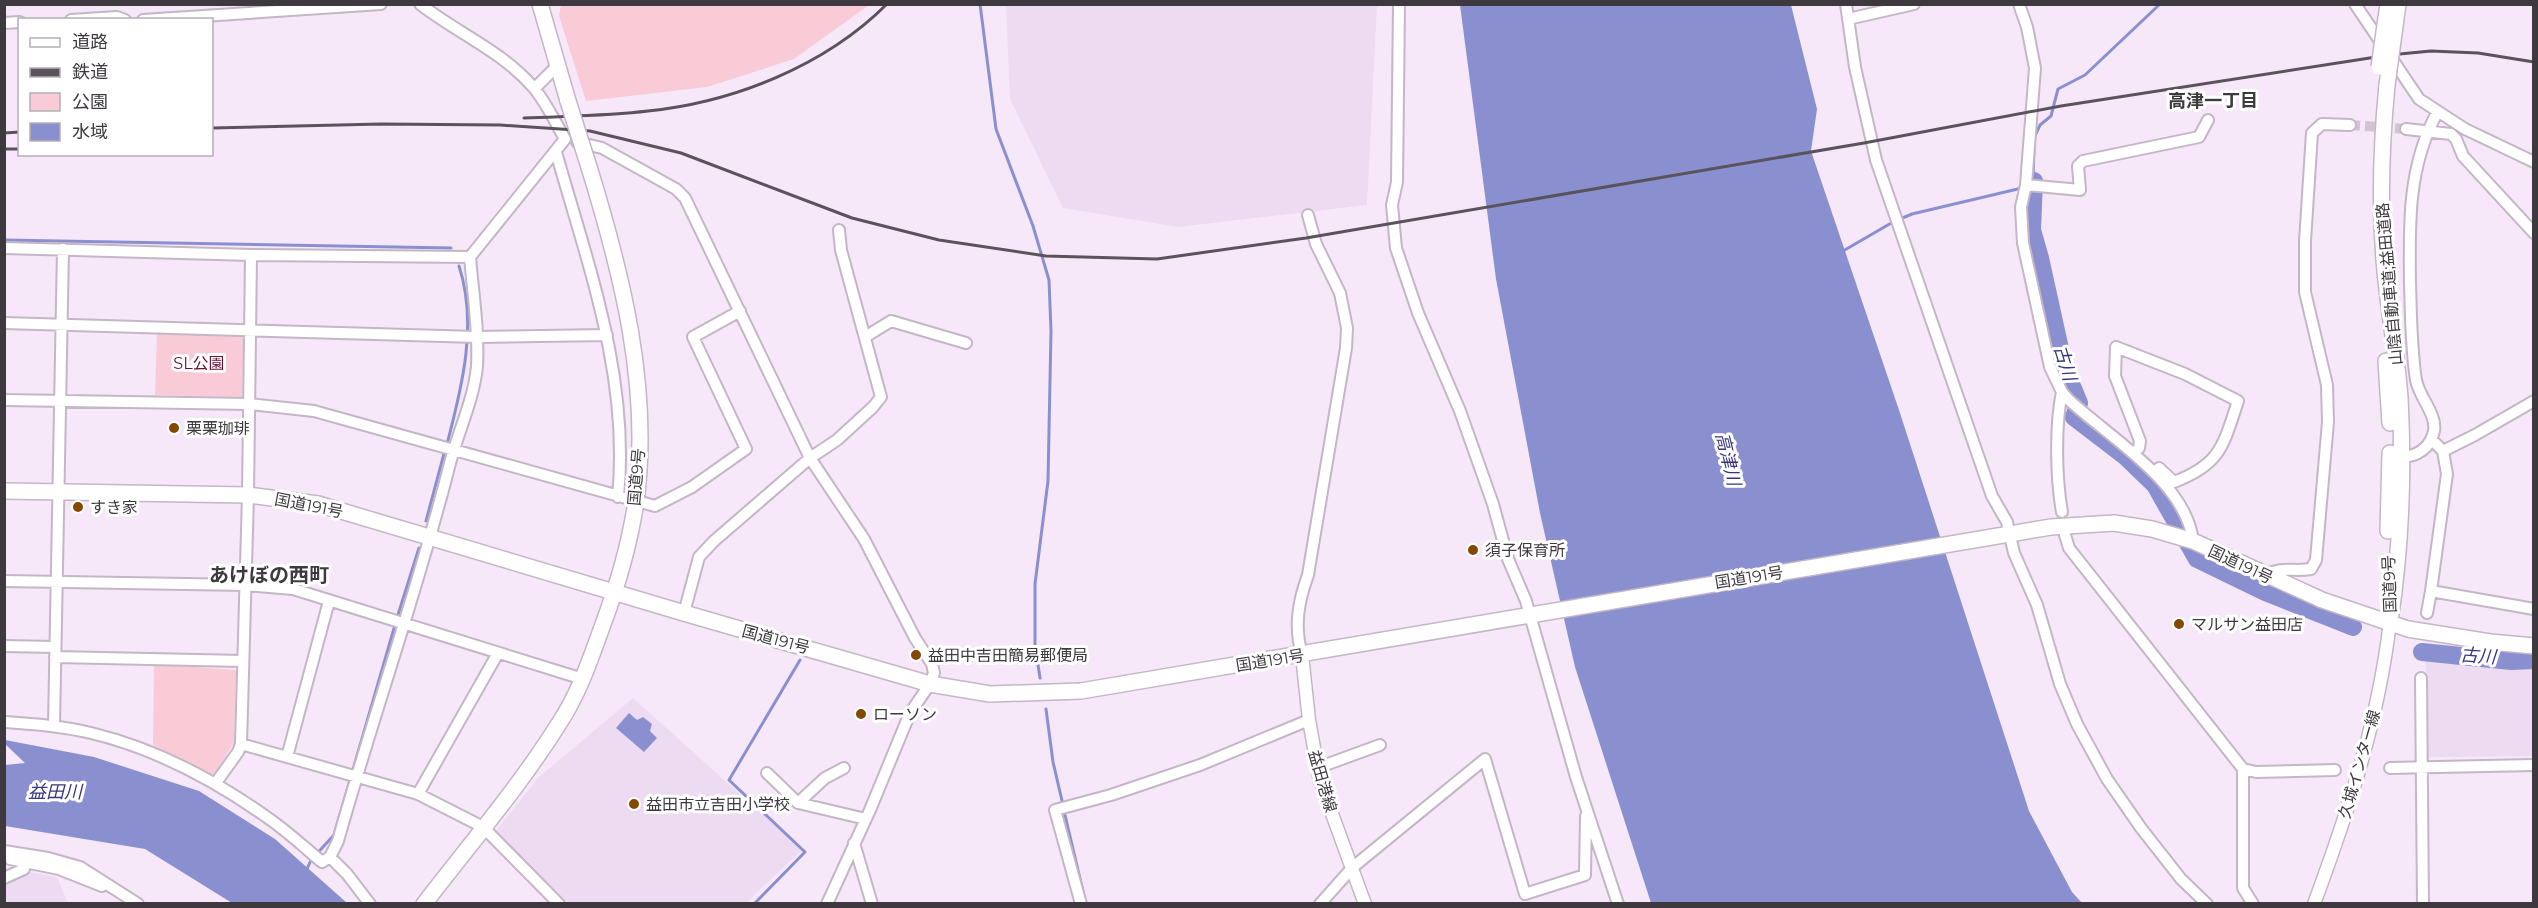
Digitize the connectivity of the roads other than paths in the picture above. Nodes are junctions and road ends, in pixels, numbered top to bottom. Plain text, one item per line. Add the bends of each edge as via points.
1 (116, 4) edge
2 (381, 4) edge
3 (420, 4) edge
4 (540, 4) edge
5 (1399, 4) edge
6 (1846, 4) edge
7 (1914, 4) edge
8 (2019, 4) edge
9 (2355, 4) edge
10 (2388, 4) edge
11 (2398, 4) edge
12 (275, 8) edge
13 (121, 18) edge
14 (165, 18) edge
15 (1848, 19) junction
16 (558, 65) junction
17 (2382, 85) junction
18 (535, 88) junction
19 (2437, 113) junction
20 (2208, 120) dead end
21 (2350, 124) tunnel mouth
22 (2406, 129) tunnel mouth
23 (2426, 132) junction
24 (565, 139) junction
25 (556, 152) junction
26 (2534, 162) edge
27 (2026, 185) junction
28 (1308, 215) dead end
29 (839, 230) dead end
30 (2534, 233) edge
31 (4, 248) edge
32 (63, 249) junction
33 (251, 255) junction
34 (470, 257) junction
35 (740, 311) junction
36 (4, 322) edge
37 (62, 323) junction
38 (250, 330) junction
39 (608, 335) junction
40 (865, 337) junction
41 (477, 338) junction
42 (966, 343) dead end
43 (2062, 392) junction
44 (4, 400) edge
45 (61, 401) junction
46 (2534, 402) edge
47 (250, 404) junction
48 (2432, 440) junction
49 (453, 450) junction
50 (2443, 451) junction
51 (2134, 453) junction
52 (810, 458) junction
53 (2395, 458) junction
54 (2155, 472) junction
55 (4, 491) edge
56 (59, 493) junction
57 (248, 495) junction
58 (618, 497) junction
59 (636, 502) junction
60 (2062, 512) dead end
61 (2006, 535) junction
62 (2065, 536) dead end
63 (431, 537) junction
64 (2193, 541) junction
65 (2265, 574) junction
66 (4, 581) edge
67 (56, 581) junction
68 (246, 585) junction
69 (2431, 591) junction
70 (615, 592) junction
71 (329, 601) junction
72 (2534, 609) edge
73 (2427, 613) dead end
74 (684, 614) junction
75 (1531, 616) junction
76 (2390, 621) junction
77 (402, 623) junction
78 (4, 646) edge
79 (2534, 646) edge
80 (55, 652) junction
81 (498, 653) junction
82 (1302, 655) junction
83 (243, 661) junction
84 (2421, 678) dead end
85 (583, 679) junction
86 (930, 684) junction
87 (1309, 720) junction
88 (4, 722) edge
89 (54, 726) junction
90 (241, 744) junction
91 (1380, 745) dead end
92 (287, 757) junction
93 (2534, 765) edge
94 (2422, 767) junction
95 (844, 768) dead end
96 (1317, 768) junction
97 (2390, 768) dead end
98 (2243, 769) junction
99 (2335, 770) dead end
100 (767, 773) dead end
101 (356, 776) junction
102 (215, 784) junction
103 (418, 794) junction
104 (798, 803) junction
105 (1586, 806) junction
106 (866, 819) junction
107 (483, 827) junction
108 (855, 843) junction
109 (4, 851) edge
110 (4, 857) edge
111 (330, 857) junction
112 (25, 862) junction
113 (1353, 867) junction
114 (4, 878) edge
115 (118, 889) junction
116 (138, 903) edge
117 (370, 903) edge
118 (424, 903) edge
119 (560, 903) edge
120 (827, 903) edge
121 (872, 903) edge
122 (1081, 903) edge
123 (1320, 903) edge
124 (1365, 903) edge
125 (1618, 903) edge
126 (2207, 903) edge
127 (2253, 903) edge
128 (2314, 903) edge
129 (2423, 903) edge

1 - 13 street
2 - 12 street
3 - 18 street via 483,45
4 - 16 highway, 国道9号
5 - 75 street via 1397,182 1392,205 1396,248 1471,442 1508,560
6 - 15 street
7 - 15 street
8 - 27 street via 2035,68
9 - 19 street via 2405,82 2418,99
10 - 17 highway, 山陰自動車道;益田道路, bridge
11 - 17 highway, 山陰自動車道;益田道路, bridge
12 - 14 street
15 - 61 street via 1876,160 1992,496 2007,522
16 - 18 street
16 - 59 highway, 国道9号, bridge via 605,219 627,312 636,370
17 - 53 highway, 山陰自動車道;益田道路 via 2381,218 2400,398
18 - 24 street
19 - 23 street
19 - 26 street
20 - 27 street via 2199,137 2083,160 2078,166 2080,190
21 - 65 street via 2322,124 2312,133 2305,292 2327,385 2328,422 2316,560 2311,569 2278,569
22 - 23 street
23 - 30 street via 2451,134 2463,156
23 - 48 street via 2411,198 2411,299 2416,375 2421,397 2433,417
24 - 25 street
24 - 35 street via 602,148 676,189 692,210
25 - 34 street
25 - 39 street
27 - 43 street via 2021,207 2023,243 2050,367
28 - 82 street via 1316,244 1340,293 1347,328 1308,576 1300,596 1296,635
29 - 40 street
31 - 32 street
32 - 33 street
32 - 37 street
33 - 34 street
33 - 38 street
34 - 41 street
35 - 52 street
35 - 59 street via 693,337 746,449 692,487 655,506
36 - 37 street
37 - 38 street
37 - 45 street
38 - 41 street
38 - 47 street
39 - 41 street
39 - 58 street via 621,437
40 - 42 street via 891,321
40 - 52 street via 881,397 837,440
41 - 49 street via 477,368
43 - 51 street
43 - 60 street via 2057,464
44 - 45 street
45 - 47 street
45 - 56 street
46 - 50 street
47 - 49 street via 314,411
47 - 57 street
48 - 50 street
48 - 53 street via 2417,454
49 - 58 street
49 - 63 street
50 - 69 street via 2447,474
51 - 54 street
51 - 54 street via 2140,441 2115,376 2116,347 2185,374 2238,401 2214,460 2195,474 2174,482 2159,468
52 - 74 street via 699,557
52 - 86 street via 864,539 932,663
53 - 76 highway, 国道9号 via 2387,577
54 - 64 street via 2191,526
55 - 56 highway, 国道191号
56 - 57 highway, 国道191号
56 - 67 street
57 - 63 highway, 国道191号 via 318,504
57 - 68 street
58 - 59 street
59 - 70 highway, 国道9号
61 - 64 highway, 国道191号 via 2074,524 2114,523
61 - 75 highway, 国道191号
61 - 126 street via 2037,605 2060,684 2107,779 2181,879
62 - 98 street via 2069,548
63 - 70 highway, 国道191号
63 - 77 street
64 - 65 highway, 国道191号
65 - 76 highway, 国道191号 via 2322,600
66 - 67 street
67 - 68 street
67 - 80 street
68 - 71 street via 293,590
68 - 83 street
69 - 72 street
69 - 73 street
70 - 74 highway, 国道191号
70 - 85 highway, 国道9号
71 - 77 street
71 - 92 street
74 - 86 highway, 国道191号
75 - 82 highway, 国道191号
75 - 105 street
76 - 79 highway, 国道191号 via 2439,634
76 - 128 main road, 久城インター線 via 2365,753
77 - 81 street
77 - 101 street
78 - 80 street
80 - 83 street
80 - 89 street
81 - 85 street
81 - 103 street
82 - 86 highway, 国道191号 via 1081,691 990,694
82 - 87 main road, 益田港線
83 - 90 street
84 - 94 street
85 - 107 highway, 国道9号 via 561,722
86 - 106 street via 910,713
87 - 96 main road, 益田港線
87 - 122 street via 1200,765 1055,810
88 - 89 street
89 - 102 street via 128,745
90 - 92 street
90 - 102 street
91 - 96 street
92 - 101 street
93 - 94 street
94 - 97 street
94 - 129 street
95 - 104 street via 825,778
96 - 113 main road, 益田港線
98 - 99 street
98 - 127 street via 2243,888
100 - 104 street
101 - 103 street
101 - 111 street via 338,842
102 - 111 street via 269,819 322,862
103 - 107 street
104 - 106 street
105 - 113 street via 1585,875 1526,894 1485,759
105 - 125 street
106 - 108 street
107 - 118 highway, 国道9号
107 - 119 street
108 - 120 street
108 - 121 street
109 - 115 street via 80,867
110 - 112 street
111 - 117 street
112 - 114 street via 24,869
112 - 115 street via 59,869 113,891
113 - 123 street
113 - 124 main road, 益田港線
115 - 116 street

